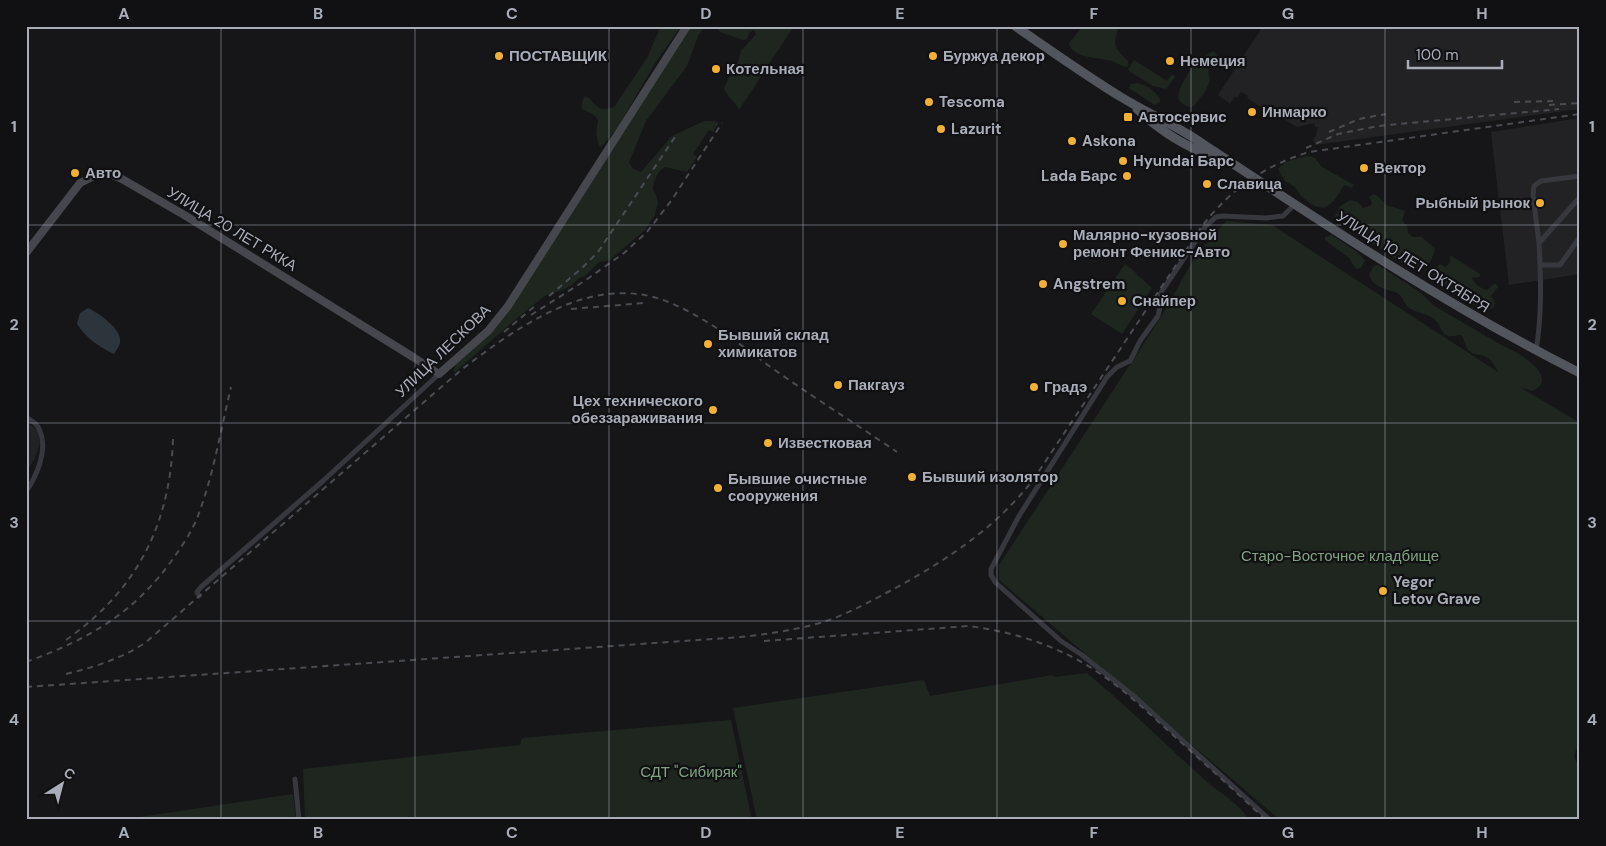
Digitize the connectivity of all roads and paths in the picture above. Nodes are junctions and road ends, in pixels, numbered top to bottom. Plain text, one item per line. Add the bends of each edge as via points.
1 (687, 26) edge
2 (1014, 26) edge
3 (1580, 176) edge
4 (1580, 197) edge
5 (1295, 204) junction
6 (1580, 238) edge
7 (1539, 243) junction
8 (26, 253) edge
9 (1540, 265) junction
10 (1536, 351) junction
11 (439, 374) junction
12 (1580, 374) edge
13 (26, 417) edge
14 (26, 492) edge
15 (199, 596) dead end
16 (295, 779) dead end
17 (299, 820) edge
18 (1270, 820) edge

1 - 11 main road, УЛИЦА ЛЕСКОВА via 508,306 488,331
2 - 5 main road, УЛИЦА 10 ЛЕТ ОКТЯБРЯ via 1130,102 1170,137 1236,167
3 - 7 street via 1541,181 1534,186
4 - 7 street
5 - 10 main road, УЛИЦА 10 ЛЕТ ОКТЯБРЯ via 1420,284
5 - 18 street via 1282,216 1223,216 1216,217 1205,227 1162,291 1160,312 1132,358 1107,376 1019,516 991,569 995,582 1061,641 1135,697
6 - 9 street via 1560,265
7 - 9 street
8 - 11 main road, УЛИЦА 20 ЛЕТ РККА via 80,183 98,174 110,174 186,216
9 - 10 street via 1540,330
10 - 12 main road, УЛИЦА 10 ЛЕТ ОКТЯБРЯ
11 - 15 street, УЛИЦА ЛЕСКОВА via 201,587 197,592
13 - 14 street via 41,432 42,448 40,465
16 - 17 street

